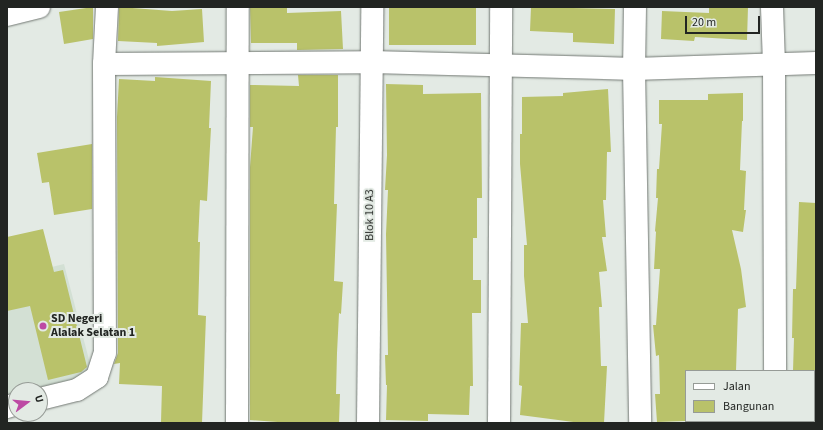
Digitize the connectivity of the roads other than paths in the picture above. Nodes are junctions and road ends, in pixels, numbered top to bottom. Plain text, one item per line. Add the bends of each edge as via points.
1 (39, 7) edge
2 (106, 7) edge
3 (238, 7) edge
4 (372, 7) edge
5 (501, 7) edge
6 (635, 7) edge
7 (772, 7) edge
8 (7, 15) edge
9 (238, 62) junction
10 (371, 62) junction
11 (816, 63) edge
12 (104, 64) junction
13 (774, 65) junction
14 (500, 67) junction
15 (634, 69) junction
16 (775, 370) edge
17 (48, 397) edge
18 (237, 423) edge
19 (368, 423) edge
20 (500, 423) edge
21 (640, 423) edge

1 - 8 street
2 - 12 street
3 - 9 street
4 - 10 street, Blok 10 A3
5 - 14 street
6 - 15 street
7 - 13 street
9 - 10 street
9 - 12 street
9 - 18 street
10 - 14 street
10 - 19 street, Blok 10 A3
11 - 13 street
12 - 17 street via 105,353 97,377 78,390
13 - 15 street
13 - 16 street
14 - 15 street
14 - 20 street
15 - 21 street

